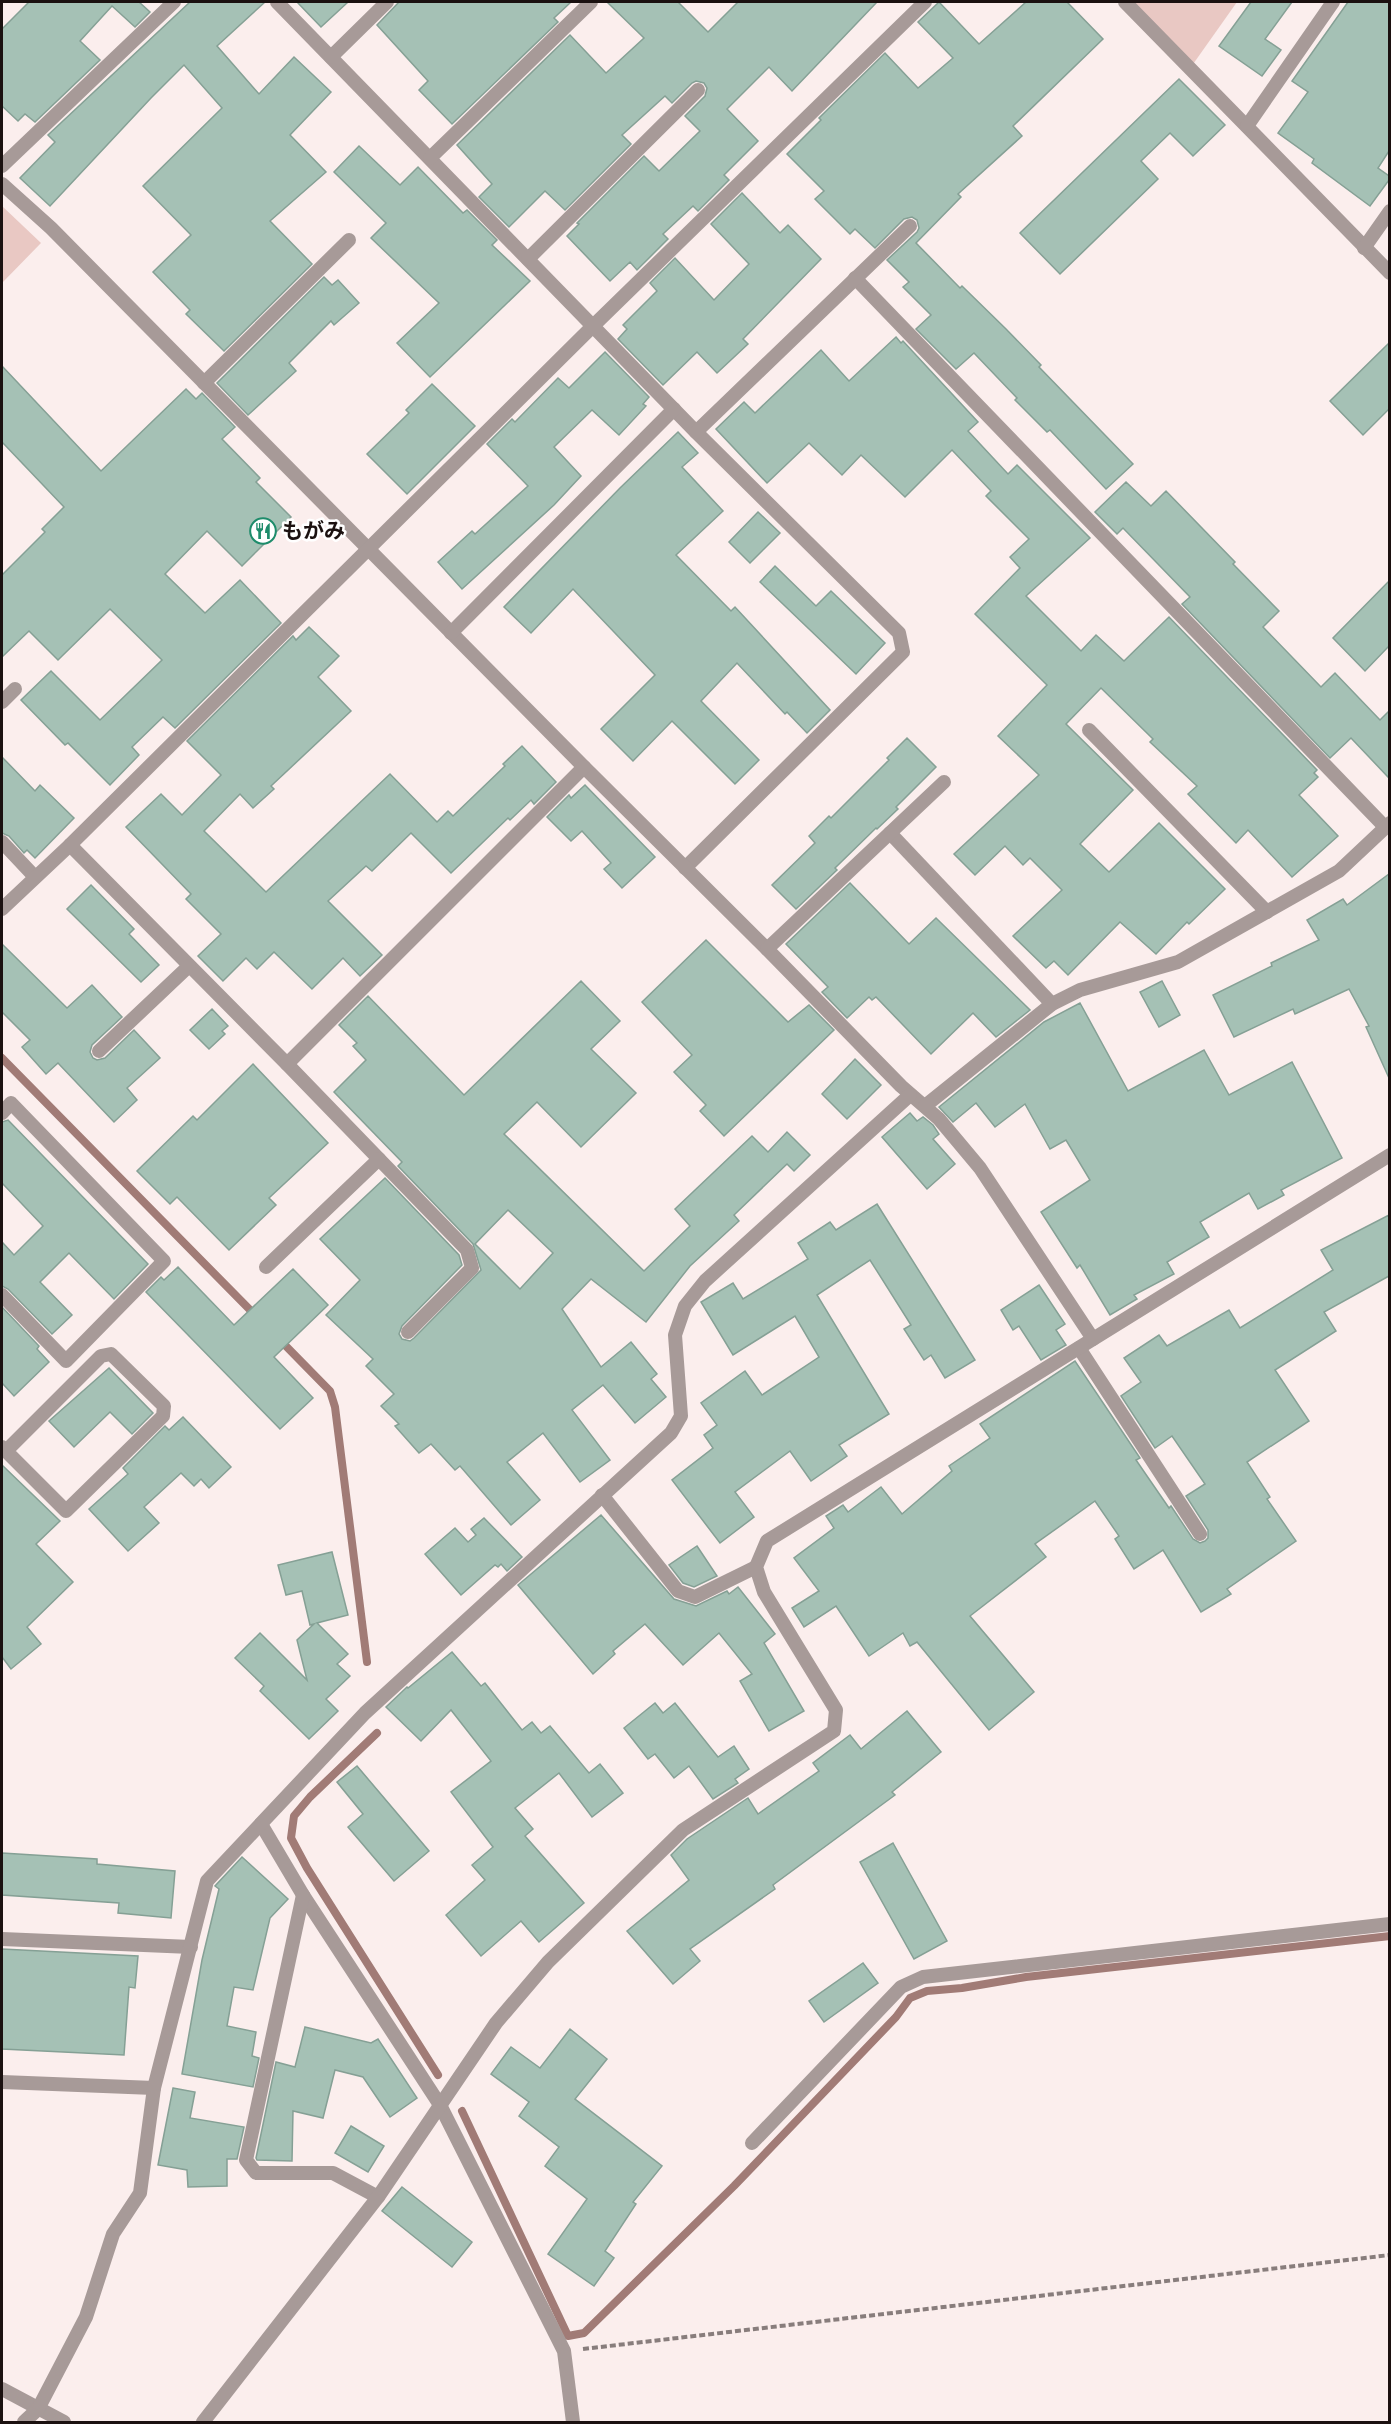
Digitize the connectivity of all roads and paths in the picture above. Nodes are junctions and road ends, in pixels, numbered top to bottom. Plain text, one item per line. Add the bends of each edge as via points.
1 (174, 2) edge
2 (277, 2) edge
3 (387, 2) edge
4 (591, 2) edge
5 (925, 2) edge
6 (1333, 2) edge
7 (1129, 3) edge
8 (331, 57) junction
9 (698, 90) dead end
10 (1247, 126) junction
11 (430, 158) junction
12 (2, 166) edge
13 (2, 184) edge
14 (1389, 211) edge
15 (910, 226) dead end
16 (348, 240) dead end
17 (1364, 248) junction
18 (528, 259) junction
19 (1389, 273) edge
20 (855, 278) junction
21 (593, 326) junction
22 (204, 383) junction
23 (674, 409) junction
24 (696, 432) junction
25 (369, 549) junction
26 (451, 633) junction
27 (15, 688) dead end
28 (2, 702) edge
29 (1089, 730) dead end
30 (584, 767) junction
31 (944, 782) dead end
32 (1387, 825) edge
33 (890, 833) junction
34 (2, 842) edge
35 (70, 845) junction
36 (685, 868) junction
37 (35, 877) junction
38 (2, 909) edge
39 (1267, 912) junction
40 (767, 949) junction
41 (189, 966) junction
42 (1052, 1004) junction
43 (99, 1051) dead end
44 (287, 1064) junction
45 (910, 1095) junction
46 (925, 1106) junction
47 (2, 1113) edge
48 (1389, 1155) edge
49 (379, 1159) junction
50 (266, 1267) dead end
51 (2, 1295) edge
52 (408, 1332) dead end
53 (1093, 1339) junction
54 (86, 1340) junction
55 (1079, 1348) junction
56 (101, 1356) junction
57 (4, 1449) edge
58 (602, 1495) junction
59 (1200, 1534) dead end
60 (756, 1567) junction
61 (261, 1824) junction
62 (303, 1895) junction
63 (1389, 1924) edge
64 (2, 1939) edge
65 (191, 1947) junction
66 (2, 2082) edge
67 (154, 2088) junction
68 (440, 2105) junction
69 (752, 2143) dead end
70 (378, 2197) junction
71 (1389, 2255) edge
72 (564, 2351) junction
73 (2, 2389) edge
74 (38, 2409) junction
75 (24, 2422) edge
76 (64, 2422) edge
77 (203, 2422) edge
78 (573, 2422) edge

1 - 12 lane
2 - 8 lane
3 - 8 lane
4 - 11 lane
5 - 21 lane
6 - 10 lane
7 - 10 lane
8 - 11 lane
9 - 18 lane
10 - 17 lane
11 - 18 lane
13 - 22 lane via 51,228
14 - 17 lane
15 - 20 lane
16 - 22 lane
17 - 19 lane
18 - 21 lane
20 - 24 lane
20 - 32 lane
21 - 23 lane
21 - 25 lane
22 - 25 lane
23 - 24 lane
23 - 26 lane
24 - 36 lane via 899,633 903,652
25 - 26 lane
25 - 35 lane
26 - 30 lane
27 - 28 lane
29 - 39 lane
30 - 36 lane
30 - 44 lane
31 - 33 lane
32 - 39 lane via 1339,871
33 - 40 lane
33 - 42 lane
34 - 37 lane
35 - 37 lane
35 - 41 lane
36 - 40 lane
37 - 38 lane
39 - 42 lane via 1178,962 1080,990
40 - 45 lane
41 - 43 lane
41 - 44 lane
42 - 46 lane
44 - 49 lane
45 - 46 lane
45 - 58 lane via 705,1281 685,1306 675,1335 681,1416 671,1433
46 - 53 lane via 980,1168
47 - 54 lane via 11,1103 164,1261
48 - 53 lane
49 - 50 lane
49 - 52 lane via 467,1250 472,1268
51 - 54 lane via 66,1361
53 - 55 lane
54 - 56 lane
55 - 59 lane
55 - 60 lane via 767,1541
56 - 57 lane
56 - 57 lane via 111,1354 164,1406 163,1416 66,1511
58 - 60 lane via 678,1592 695,1597
58 - 61 lane via 365,1713
60 - 68 lane via 764,1592 836,1710 834,1731 683,1830 654,1857 548,1962 496,2023
61 - 62 lane
61 - 65 lane via 207,1881
62 - 68 lane
62 - 70 lane via 246,2160 256,2173 333,2173
63 - 69 lane via 923,1977 901,1987
64 - 65 lane
65 - 67 lane
66 - 67 lane
67 - 74 lane via 140,2193 113,2234 86,2317
68 - 70 lane
68 - 72 lane
70 - 77 lane
71 - 72 path
72 - 78 lane
73 - 74 lane
74 - 75 lane
74 - 76 lane

